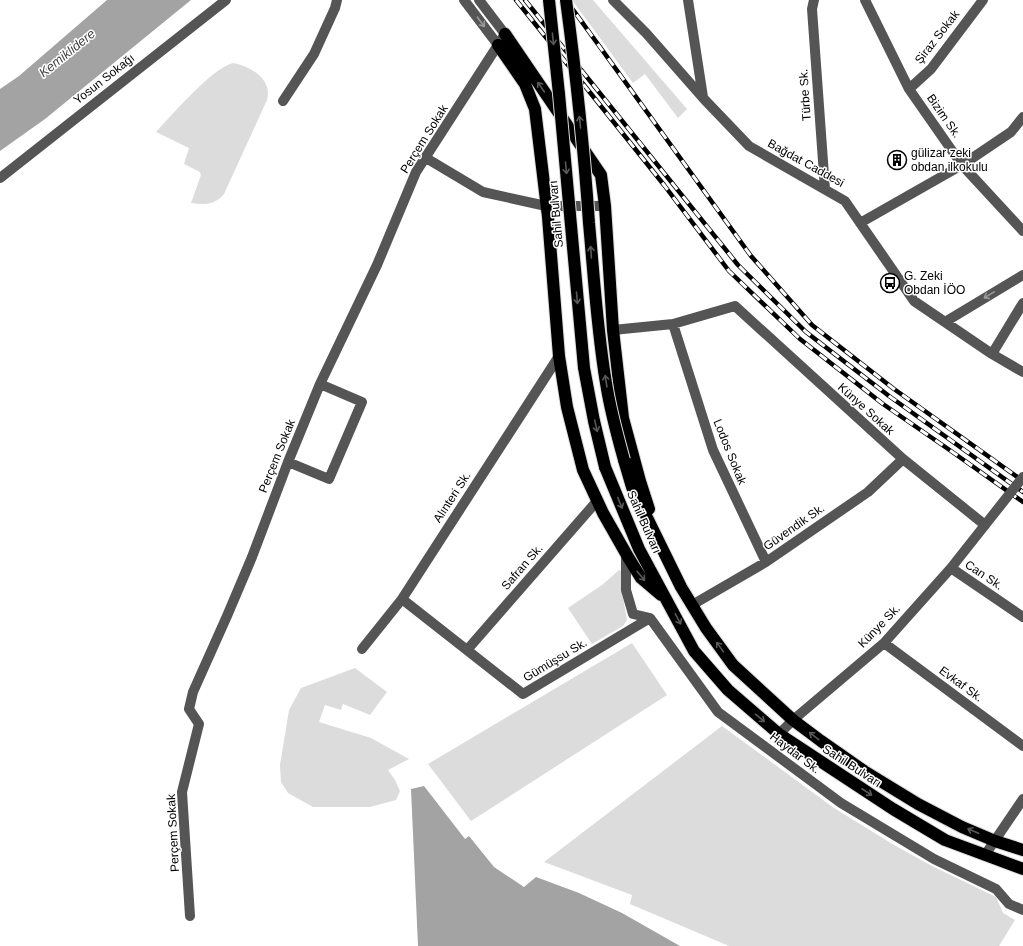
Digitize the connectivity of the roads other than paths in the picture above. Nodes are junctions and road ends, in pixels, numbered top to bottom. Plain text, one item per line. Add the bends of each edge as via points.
1 (226, 0) edge
2 (337, 0) edge
3 (464, 0) edge
4 (479, 0) edge
5 (549, 0) edge
6 (566, 0) edge
7 (613, 0) edge
8 (688, 0) edge
9 (814, 0) edge
10 (865, 0) edge
11 (983, 0) edge
12 (505, 34) junction
13 (498, 45) junction
14 (910, 89) junction
15 (703, 97) junction
16 (283, 101) dead end
17 (1023, 117) edge
18 (426, 158) junction
19 (962, 165) junction
20 (0, 178) edge
21 (825, 189) junction
22 (546, 206) junction
23 (605, 206) junction
24 (860, 222) junction
25 (1023, 231) edge
26 (1023, 275) edge
27 (1023, 303) edge
28 (945, 322) junction
29 (672, 324) junction
30 (613, 330) junction
31 (992, 354) junction
32 (558, 356) junction
33 (1023, 372) edge
34 (320, 384) junction
35 (903, 459) junction
36 (288, 462) junction
37 (1023, 477) edge
38 (597, 501) junction
39 (985, 525) junction
40 (626, 554) junction
41 (665, 554) junction
42 (766, 562) junction
43 (951, 568) junction
44 (402, 599) junction
45 (668, 601) junction
46 (692, 605) junction
47 (1023, 617) edge
48 (650, 618) junction
49 (884, 643) junction
50 (362, 649) dead end
51 (467, 650) junction
52 (793, 720) junction
53 (779, 734) junction
54 (1023, 746) edge
55 (1023, 799) edge
56 (995, 841) junction
57 (1023, 850) edge
58 (985, 855) junction
59 (1023, 869) edge
60 (1023, 910) edge
61 (190, 916) dead end

1 - 20 street, Yosun Sokağı
2 - 16 street via 314,54
3 -> 13 street
4 - 12 street
5 -> 45 highway, Sahil Bulvarı, bridge via 584,368 594,421 605,467 639,549
41 -> 6 highway, Sahil Bulvarı, bridge via 632,487 606,384 594,286 576,69
7 - 15 street, Bağdat Caddesi
8 - 15 street
9 - 21 street, Türbe Sk. via 812,9
10 - 14 street, Bizim Sk.
11 - 14 street, Şiraz Sokak via 931,69
12 - 13 street, Perçem Sokak
23 -> 12 highway via 601,175
13 - 18 street, Perçem Sokak
13 - 22 highway via 525,84 535,109
14 - 19 street, Bizim Sk.
15 - 21 street, Bağdat Caddesi via 749,146
17 - 19 street via 1011,132
18 - 22 street via 483,192
18 - 34 street, Perçem Sokak via 416,172
19 - 24 street
19 - 25 street, Bizim Sk.
21 - 24 street, Bağdat Caddesi via 845,201
22 - 23 street
22 - 32 highway
23 - 30 highway
24 - 28 street, Bağdat Caddesi via 914,301
26 -> 28 street
27 - 31 street
28 - 31 street, Bağdat Caddesi
29 - 30 street
29 - 35 street, Künye Sokak via 735,306
29 - 42 street, Lodos Sokak via 713,450
30 - 41 highway via 623,418 640,481
31 - 33 street, Bağdat Caddesi
32 - 38 highway via 567,407 583,470
32 - 44 street, Alınteri Sk.
34 - 36 street, Perçem Sokak
34 - 36 street via 362,402 329,479
35 - 39 street, Künye Sokak
35 - 42 street, Güvendik Sk. via 868,492
36 - 61 street, Perçem Sokak via 233,603 193,692 189,708 199,724 182,792
37 - 39 street, Künye Sk., bridge
38 - 40 highway
38 - 51 street, Safran Sk.
39 - 43 street, Künye Sk.
40 -> 45 highway via 641,578
40 - 48 street via 626,590 633,614
41 - 46 highway, Sahil Bulvarı
42 - 46 street, Güvendik Sk.
43 - 47 street, Can Sk.
43 - 49 street, Künye Sk.
44 - 50 street, Alınteri Sk.
44 - 51 street, Gümüşsu Sk.
45 -> 53 highway, Sahil Bulvarı via 694,651 728,690
52 -> 46 highway, Sahil Bulvarı via 732,665
48 - 51 street, Gümüşsu Sk. via 523,694
48 - 60 street, Haydar Sk. via 718,712 841,803 934,859 996,889 1009,904
49 - 52 street, Künye Sk.
49 - 54 street, Evkaf Sk.
52 - 53 street, Künye Sk.
56 -> 52 highway, Sahil Bulvarı via 918,804 864,771
53 -> 58 highway, Sahil Bulvarı via 945,840
55 - 56 street
56 - 57 highway, Sahil Bulvarı
56 - 58 street
58 - 59 highway, Sahil Bulvarı

